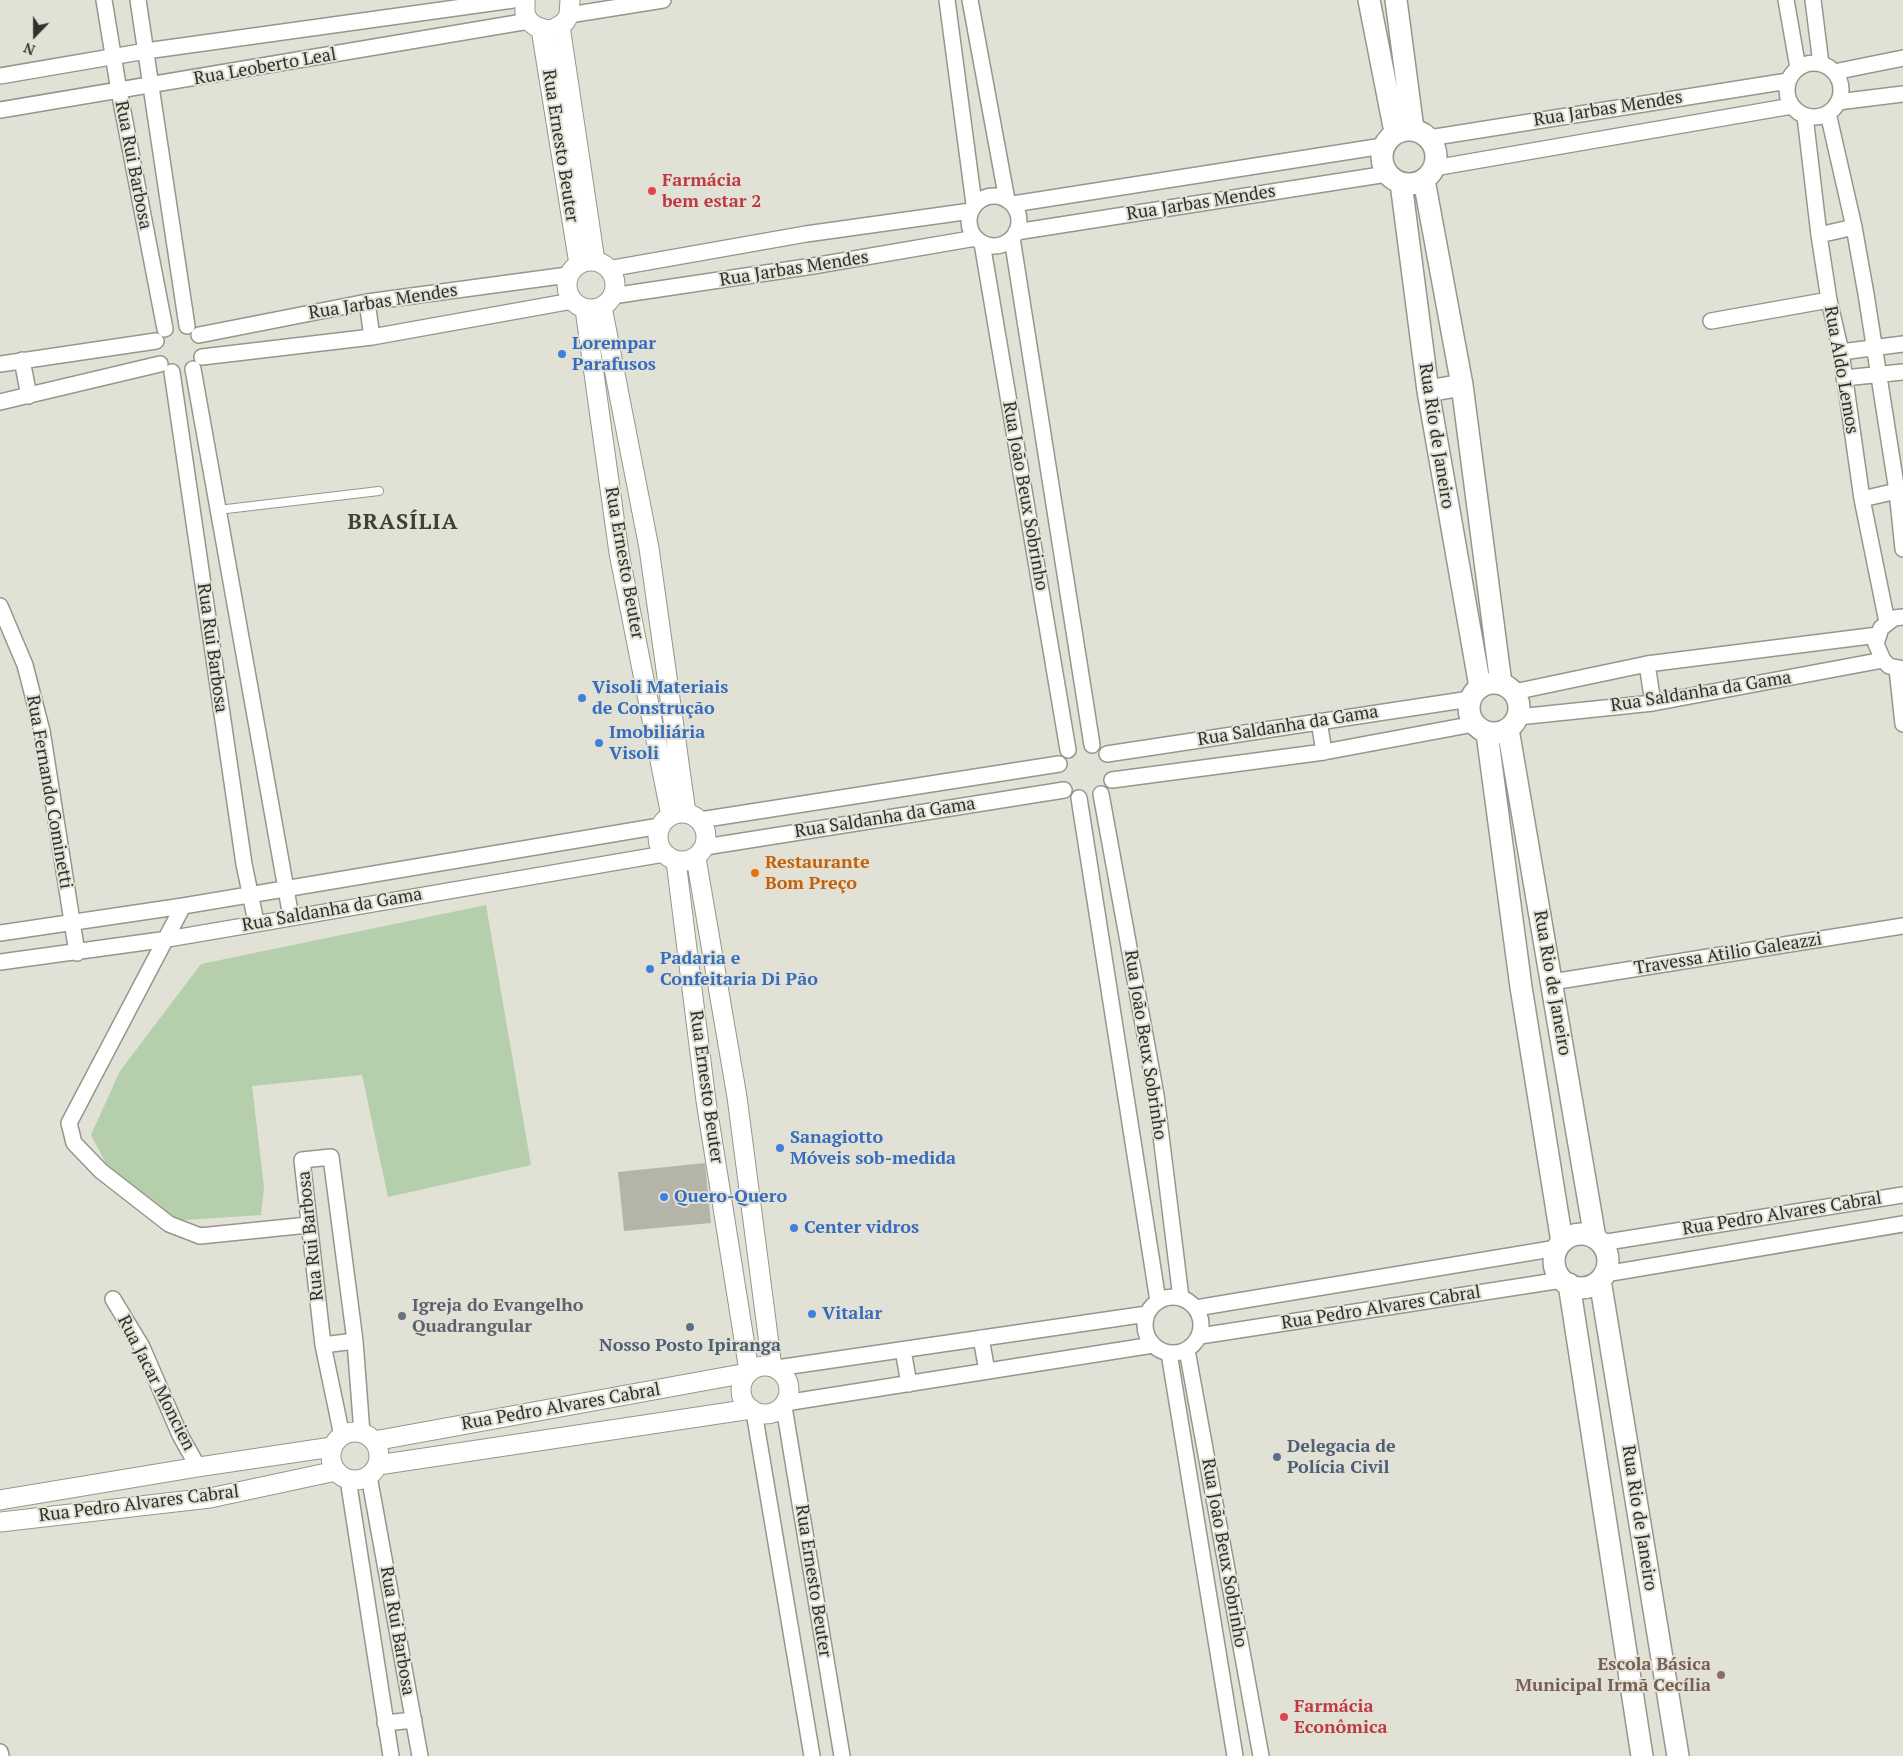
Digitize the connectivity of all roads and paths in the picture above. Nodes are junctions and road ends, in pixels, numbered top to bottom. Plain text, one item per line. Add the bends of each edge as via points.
1 (104, 0) edge
2 (138, 0) edge
3 (513, 0) edge
4 (524, 0) edge
5 (663, 0) edge
6 (947, 0) edge
7 (970, 0) edge
8 (1368, 0) edge
9 (1396, 0) edge
10 (1786, 0) edge
11 (1813, 0) edge
12 (566, 14) edge
13 (535, 25) junction
14 (146, 51) junction
15 (113, 56) junction
16 (1903, 58) edge
17 (1821, 64) junction
18 (1798, 68) junction
19 (1834, 72) junction
20 (0, 76) edge
21 (1788, 81) junction
22 (152, 86) junction
23 (119, 92) junction
24 (1903, 94) edge
25 (1838, 102) junction
26 (1792, 106) junction
27 (0, 110) edge
28 (1828, 113) junction
29 (1805, 116) junction
30 (1405, 136) junction
31 (1429, 174) junction
32 (1394, 178) junction
33 (1010, 202) junction
34 (972, 207) junction
35 (1854, 227) junction
36 (1014, 235) junction
37 (1819, 235) junction
38 (979, 241) junction
39 (588, 267) junction
40 (1829, 300) junction
41 (367, 302) junction
42 (593, 303) junction
43 (1711, 321) dead end
44 (193, 331) junction
45 (161, 335) junction
46 (372, 337) junction
47 (1903, 344) edge
48 (1873, 349) junction
49 (1841, 352) junction
50 (22, 360) junction
51 (198, 363) junction
52 (0, 364) edge
53 (166, 368) junction
54 (1903, 372) edge
55 (1879, 376) junction
56 (1844, 378) junction
57 (1462, 384) junction
58 (1428, 391) junction
59 (29, 396) junction
60 (0, 402) edge
61 (1897, 491) junction
62 (379, 492) dead end
63 (1862, 499) junction
64 (218, 510) junction
65 (1903, 549) edge
66 (0, 606) edge
67 (1903, 617) edge
68 (1887, 622) junction
69 (1878, 635) junction
70 (1882, 660) junction
71 (1647, 664) junction
72 (1900, 669) edge
73 (1507, 688) junction
74 (1475, 693) junction
75 (1653, 703) junction
76 (1319, 721) junction
77 (1513, 723) junction
78 (1903, 724) edge
79 (1481, 728) junction
80 (1092, 745) junction
81 (1068, 750) junction
82 (1324, 752) junction
83 (1107, 754) junction
84 (1059, 764) junction
85 (1112, 780) junction
86 (1064, 790) junction
87 (1102, 794) junction
88 (1079, 798) junction
89 (679, 819) junction
90 (701, 852) junction
91 (670, 857) junction
92 (286, 888) junction
93 (250, 894) junction
94 (183, 906) junction
95 (291, 917) junction
96 (72, 922) junction
97 (256, 922) junction
98 (1903, 926) edge
99 (0, 933) edge
100 (168, 938) junction
101 (77, 952) junction
102 (0, 962) edge
103 (1552, 982) junction
104 (1558, 1017) junction
105 (1527, 1021) junction
106 (1903, 1195) edge
107 (1903, 1224) edge
108 (308, 1225) junction
109 (1598, 1240) junction
110 (1560, 1245) junction
111 (1602, 1277) junction
112 (1566, 1282) junction
113 (1181, 1298) junction
114 (113, 1299) dead end
115 (1158, 1301) junction
116 (1196, 1308) junction
117 (1147, 1314) junction
118 (1200, 1336) junction
119 (981, 1338) junction
120 (355, 1341) junction
121 (323, 1345) junction
122 (1153, 1345) junction
123 (903, 1350) junction
124 (1187, 1350) junction
125 (1168, 1353) junction
126 (775, 1368) junction
127 (987, 1371) junction
128 (748, 1372) junction
129 (909, 1384) junction
130 (785, 1405) junction
131 (752, 1411) junction
132 (368, 1437) junction
133 (337, 1442) junction
134 (198, 1467) junction
135 (374, 1470) junction
136 (342, 1475) junction
137 (0, 1500) edge
138 (0, 1522) edge
139 (414, 1720) junction
140 (385, 1723) junction
141 (0, 1752) edge
142 (1, 1756) edge
143 (391, 1756) edge
144 (420, 1756) edge
145 (812, 1756) edge
146 (842, 1756) edge
147 (1235, 1756) edge
148 (1261, 1756) edge
149 (1642, 1756) edge
150 (1678, 1756) edge

1 - 15 street, Rua Rui Barbosa
2 - 14 street, Rua Rui Barbosa
3 - 14 street, Rua Leoberto Leal
4 - 13 street, Rua Ernesto Beuter via 525,14
5 - 12 street
6 - 34 street
7 - 33 street
8 - 30 main road
9 - 30 main road
10 - 18 street
11 - 17 street
12 - 13 street via 554,29
12 - 39 street, Rua Ernesto Beuter
13 - 22 street, Rua Leoberto Leal
13 - 39 street, Rua Ernesto Beuter
14 - 15 street, Rua Leoberto Leal
14 - 22 street, Rua Rui Barbosa
15 - 20 street, Rua Leoberto Leal
15 - 23 street, Rua Rui Barbosa
16 - 19 street
17 - 18 street via 1805,64
17 - 19 street
18 - 21 street
19 - 25 street via 1840,86
21 - 26 street via 1788,98
21 - 30 street, Rua Jarbas Mendes
22 - 23 street, Rua Leoberto Leal
22 - 44 street, Rua Rui Barbosa
23 - 27 street, Rua Leoberto Leal
23 - 45 street, Rua Rui Barbosa
24 - 25 street
25 - 28 street
26 - 29 street
26 - 31 street, Rua Jarbas Mendes
28 - 29 street
28 - 35 street, Rua Aldo Lemos
29 - 37 street, Rua Aldo Lemos
30 - 31 main road via 1436,152
30 - 32 main road via 1382,165
30 - 33 street, Rua Jarbas Mendes
31 - 32 main road via 1409,184
31 - 57 main road, Rua Rio de Janeiro
32 - 36 street, Rua Jarbas Mendes
32 - 58 main road, Rua Rio de Janeiro
33 - 34 street via 986,196
33 - 36 street via 1018,218
34 - 38 street via 969,225
34 - 39 street, Rua Jarbas Mendes
35 - 37 street
35 - 48 street, Rua Aldo Lemos
36 - 38 street via 998,246
36 - 80 street, Rua João Beux Sobrinho
37 - 40 street, Rua Aldo Lemos
38 - 42 street, Rua Jarbas Mendes
38 - 81 street, Rua João Beux Sobrinho
39 - 41 street, Rua Jarbas Mendes
39 - 42 street via 615,282
39 - 42 street via 566,289
40 - 43 street
40 - 49 street, Rua Aldo Lemos
41 - 44 street, Rua Jarbas Mendes
41 - 46 street
42 - 46 street, Rua Jarbas Mendes
42 - 89 street, Rua Ernesto Beuter via 649,548
42 - 89 street, Rua Ernesto Beuter via 619,553
44 - 45 street via 180,325
44 - 51 street via 202,342
45 - 50 street
45 - 53 street via 155,349
46 - 51 street, Rua Jarbas Mendes
47 - 48 street
48 - 49 street
48 - 55 street, Rua Aldo Lemos
49 - 56 street, Rua Aldo Lemos
50 - 52 street
50 - 59 street
51 - 53 street via 187,372
51 - 64 street, Rua Rui Barbosa
53 - 59 street
53 - 93 street, Rua Rui Barbosa
54 - 55 street
55 - 56 street
55 - 61 street, Rua Aldo Lemos
56 - 63 street, Rua Aldo Lemos
57 - 58 main road
57 - 73 main road, Rua Rio de Janeiro
58 - 74 main road, Rua Rio de Janeiro
59 - 60 street
61 - 63 street
61 - 65 street, Rua Aldo Lemos
62 - 64 lane
63 - 68 street, Rua Aldo Lemos
64 - 92 street, Rua Rui Barbosa
66 - 96 street, Rua Fernando Cominetti via 25,665 42,731
67 - 68 street
68 - 69 street
69 - 70 street via 1876,644
69 - 71 street, Rua Saldanha da Gama
70 - 72 street
70 - 75 street, Rua Saldanha da Gama
71 - 73 street, Rua Saldanha da Gama
71 - 75 street
72 - 78 street
73 - 74 main road via 1486,684
73 - 77 main road via 1519,709
74 - 76 street, Rua Saldanha da Gama
74 - 79 main road via 1468,708
75 - 77 street, Rua Saldanha da Gama
76 - 82 street
76 - 83 street, Rua Saldanha da Gama
77 - 79 main road via 1502,733
77 - 103 main road, Rua Rio de Janeiro
79 - 82 street, Rua Saldanha da Gama
79 - 105 main road, Rua Rio de Janeiro
80 - 81 street
80 - 83 street
81 - 84 street
82 - 85 street, Rua Saldanha da Gama
83 - 85 street
84 - 86 street via 1058,773
84 - 89 street, Rua Saldanha da Gama
85 - 87 street
86 - 88 street
86 - 90 street, Rua Saldanha da Gama
87 - 88 street via 1095,798
87 - 113 street, Rua João Beux Sobrinho via 1156,1095
88 - 115 street, Rua João Beux Sobrinho
89 - 90 street via 706,833
89 - 91 street via 658,841
89 - 92 street, Rua Saldanha da Gama
90 - 91 street via 690,861
90 - 126 street, Rua Ernesto Beuter
91 - 95 street, Rua Saldanha da Gama
91 - 128 street, Rua Ernesto Beuter
92 - 93 street, Rua Saldanha da Gama
92 - 95 street, Rua Rui Barbosa
93 - 94 street, Rua Saldanha da Gama
93 - 97 street, Rua Rui Barbosa
94 - 96 street, Rua Saldanha da Gama
94 - 100 street
95 - 97 street, Rua Saldanha da Gama
96 - 99 street, Rua Saldanha da Gama
96 - 101 street, Rua Fernando Cominetti
97 - 100 street, Rua Saldanha da Gama
98 - 103 street, Travessa Atilio Galeazzi
100 - 101 street, Rua Saldanha da Gama
100 - 108 street via 69,1123 74,1143 102,1171 169,1224 200,1236
101 - 102 street, Rua Saldanha da Gama
103 - 104 main road, Rua Rio de Janeiro
104 - 105 main road
104 - 109 main road, Rua Rio de Janeiro
105 - 110 main road, Rua Rio de Janeiro
106 - 109 street, Rua Pedro Alvares Cabral
107 - 111 street, Rua Pedro Alvares Cabral
108 - 120 street, Rua Rui Barbosa via 302,1160 331,1157
108 - 121 street, Rua Rui Barbosa
109 - 110 main road via 1578,1234
109 - 111 main road via 1608,1258
110 - 112 main road via 1554,1265
110 - 116 street, Rua Pedro Alvares Cabral
111 - 112 main road via 1585,1287
111 - 150 main road, Rua Rio de Janeiro
112 - 118 street, Rua Pedro Alvares Cabral
112 - 149 main road, Rua Rio de Janeiro
113 - 115 street
113 - 116 street
114 - 134 street, Rua Jacar Moncien via 142,1347 180,1435
115 - 117 street
116 - 118 street via 1200,1316
117 - 119 street
117 - 122 street via 1145,1330
118 - 124 street
119 - 123 street
119 - 127 street
120 - 121 street
120 - 132 street, Rua Rui Barbosa
121 - 133 street, Rua Rui Barbosa
122 - 125 street
122 - 127 street
123 - 126 street
123 - 129 street
124 - 125 street
124 - 148 street, Rua João Beux Sobrinho
125 - 147 street, Rua João Beux Sobrinho
126 - 128 street via 756,1367
126 - 130 street via 784,1374 789,1384
127 - 129 street
128 - 131 street via 740,1392 744,1404
128 - 132 street, Rua Pedro Alvares Cabral
129 - 130 street
130 - 131 street via 776,1412 763,1415
130 - 146 street, Rua Ernesto Beuter
131 - 135 street, Rua Pedro Alvares Cabral
131 - 145 street, Rua Ernesto Beuter
132 - 133 street via 355,1432
132 - 135 street via 380,1456
133 - 134 street, Rua Pedro Alvares Cabral
133 - 136 street via 332,1464
134 - 137 street, Rua Pedro Alvares Cabral
135 - 136 street via 355,1480
135 - 139 street, Rua Rui Barbosa
136 - 138 street, Rua Pedro Alvares Cabral via 210,1498
136 - 140 street, Rua Rui Barbosa
139 - 140 street
139 - 144 street, Rua Rui Barbosa
140 - 143 street, Rua Rui Barbosa
141 - 142 street

